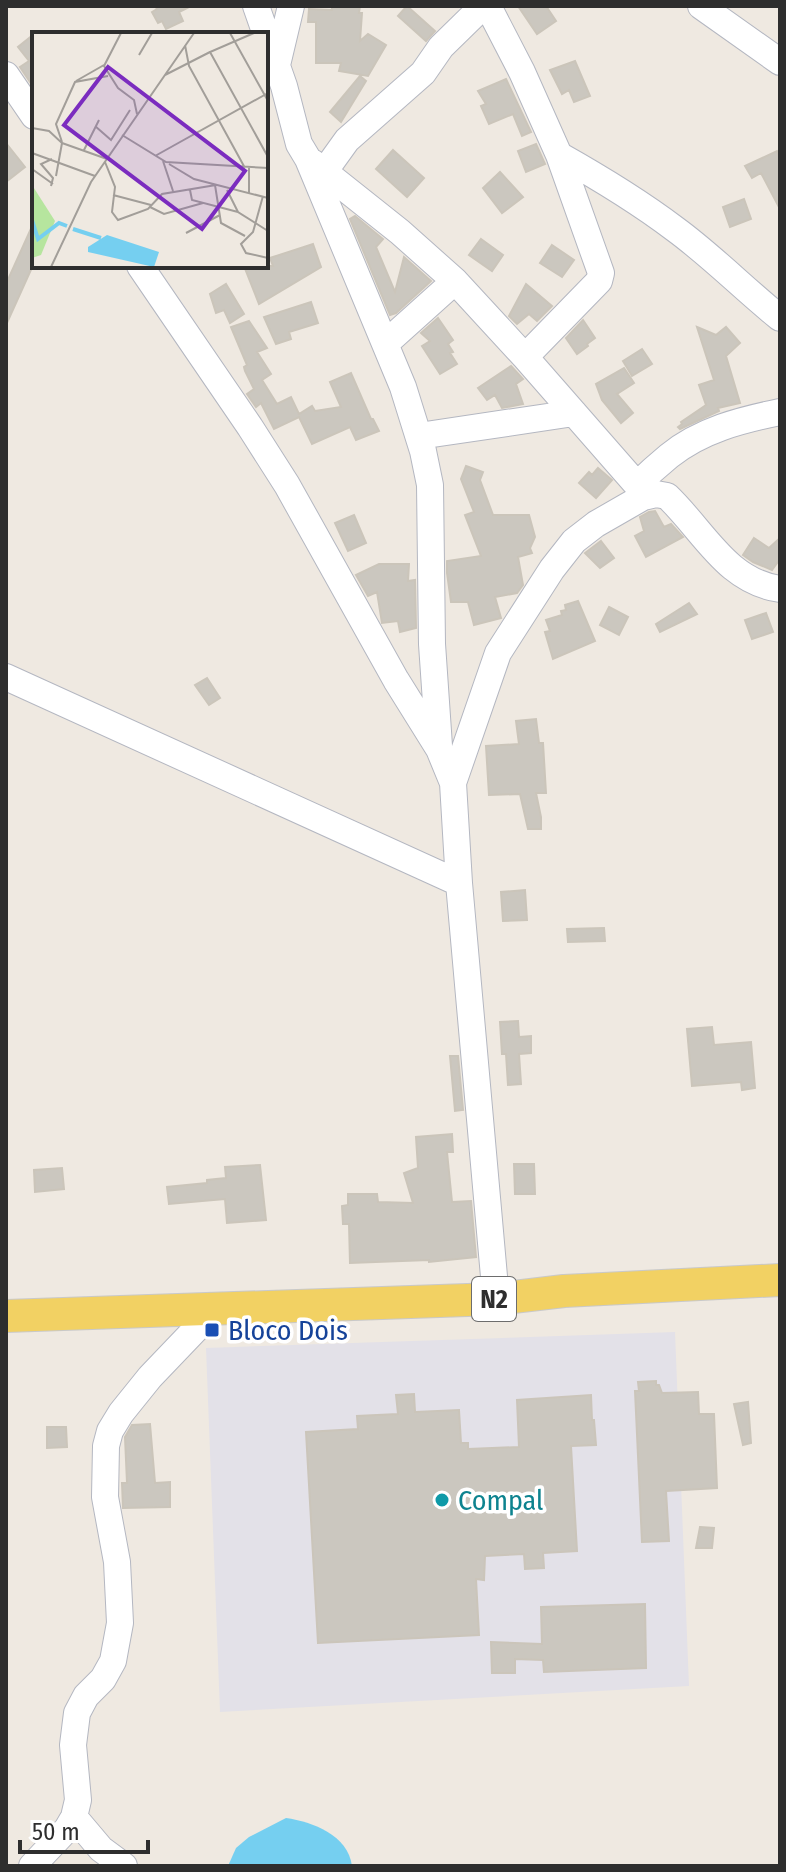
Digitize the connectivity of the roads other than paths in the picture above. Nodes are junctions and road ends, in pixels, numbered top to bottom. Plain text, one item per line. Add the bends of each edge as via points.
1 (256, 6) edge
2 (291, 6) edge
3 (483, 6) edge
4 (490, 6) edge
5 (701, 6) edge
6 (265, 32) edge
7 (268, 40) edge
8 (780, 62) edge
9 (277, 65) junction
10 (6, 75) edge
11 (32, 113) edge
12 (559, 155) junction
13 (316, 165) junction
14 (141, 268) edge
15 (455, 281) junction
16 (780, 318) edge
17 (386, 343) junction
18 (525, 357) junction
19 (780, 412) edge
20 (574, 413) junction
21 (419, 436) junction
22 (640, 491) junction
23 (780, 589) edge
24 (6, 677) edge
25 (439, 749) junction
26 (453, 783) junction
27 (459, 883) junction
28 (780, 1280) edge
29 (496, 1299) junction
30 (216, 1308) junction
31 (6, 1316) edge
32 (74, 1817) junction
33 (32, 1866) edge
34 (124, 1866) edge

1 - 6 street
2 - 9 street
3 - 13 street via 399,96
4 - 12 street
5 - 8 street
7 - 9 street
9 - 13 street via 299,144
10 - 11 street
12 - 16 street via 677,229
12 - 18 street via 601,273
13 - 15 street
13 - 17 street
14 - 25 street via 287,485
15 - 17 street
15 - 18 street
17 - 21 street
18 - 20 street
19 - 22 street via 714,430 670,455
20 - 21 street
20 - 22 street
21 - 25 street via 430,485
22 - 23 street via 667,496 741,575
22 - 26 street via 574,541 498,653
24 - 27 street
25 - 26 street
26 - 27 street
27 - 29 street
28 - 29 main road, N2
29 - 30 main road, N2
30 - 31 main road, N2
30 - 32 street via 150,1377 110,1431 105,1497 117,1562 120,1623 113,1661 77,1713
32 - 33 street
32 - 34 street

